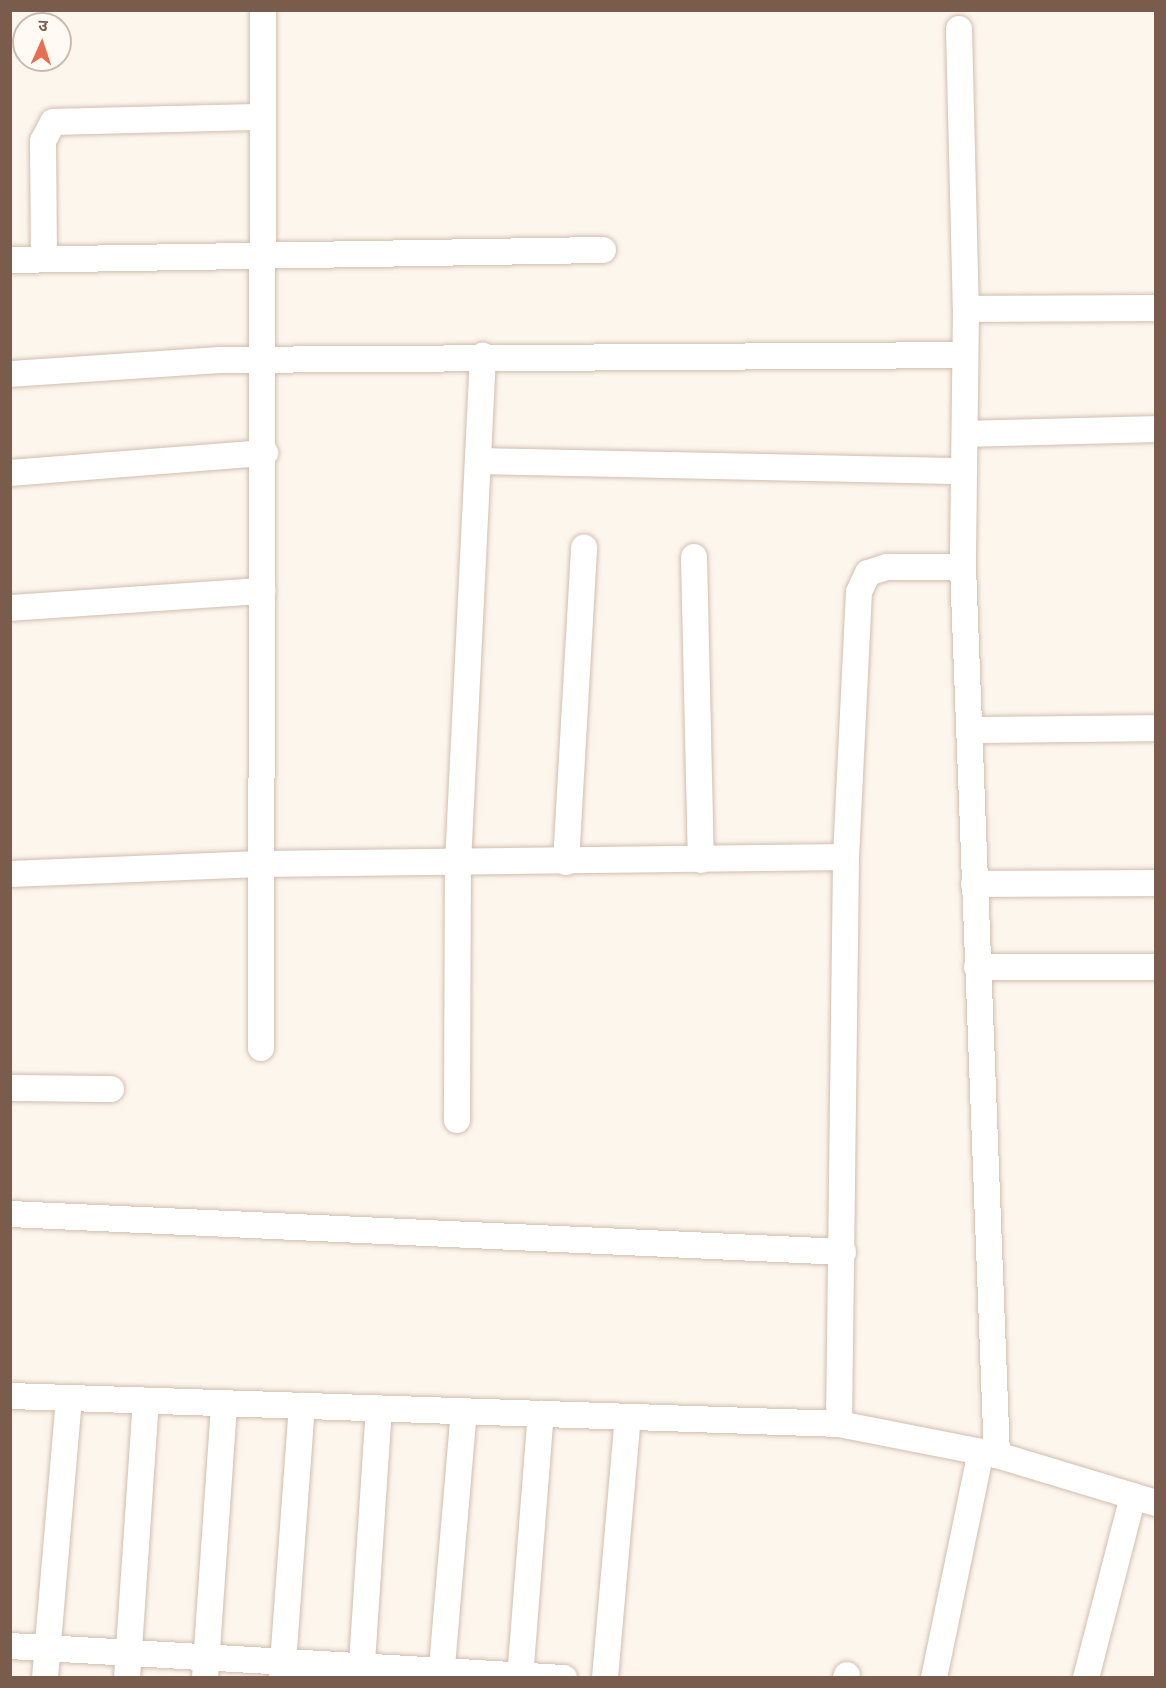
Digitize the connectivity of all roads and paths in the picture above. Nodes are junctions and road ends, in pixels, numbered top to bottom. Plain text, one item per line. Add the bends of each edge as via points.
1 (263, 10) edge
2 (959, 28) dead end
3 (263, 117) junction
4 (603, 250) dead end
5 (263, 254) junction
6 (44, 259) junction
7 (10, 260) edge
8 (1155, 308) edge
9 (966, 309) junction
10 (964, 355) junction
11 (483, 356) junction
12 (265, 361) junction
13 (10, 374) edge
14 (1155, 429) edge
15 (965, 434) junction
16 (265, 453) junction
17 (478, 461) junction
18 (964, 471) junction
19 (10, 473) edge
20 (584, 548) dead end
21 (694, 557) dead end
22 (963, 567) junction
23 (262, 591) junction
24 (10, 608) edge
25 (1155, 728) edge
26 (969, 730) junction
27 (846, 857) junction
28 (701, 860) junction
29 (566, 862) junction
30 (458, 863) junction
31 (260, 864) junction
32 (10, 874) edge
33 (1155, 883) edge
34 (974, 884) junction
35 (977, 967) junction
36 (1155, 967) edge
37 (261, 1048) dead end
38 (10, 1088) edge
39 (111, 1089) dead end
40 (457, 1120) dead end
41 (10, 1214) edge
42 (843, 1252) junction
43 (10, 1396) edge
44 (69, 1398) junction
45 (146, 1401) junction
46 (224, 1404) junction
47 (302, 1406) junction
48 (380, 1409) junction
49 (464, 1412) junction
50 (541, 1414) junction
51 (627, 1418) junction
52 (839, 1424) junction
53 (989, 1454) junction
54 (1144, 1499) edge
55 (10, 1646) edge
56 (47, 1648) junction
57 (127, 1665) edge
58 (206, 1667) edge
59 (282, 1670) edge
60 (361, 1672) edge
61 (441, 1674) edge
62 (520, 1676) edge
63 (45, 1677) edge
64 (564, 1677) edge
65 (605, 1677) edge
66 (934, 1677) edge
67 (1086, 1677) edge

1 - 3 street
2 - 9 street
3 - 5 street
3 - 6 street via 53,122 43,141
4 - 5 street
5 - 6 street
5 - 12 street
6 - 7 street
8 - 9 street
9 - 10 street
10 - 11 street
10 - 15 street
11 - 12 street
11 - 17 street
12 - 13 street via 100,365
12 - 16 street
14 - 15 street
15 - 18 street
16 - 19 street
16 - 23 street
17 - 18 street
17 - 30 street
18 - 22 street
20 - 29 street
21 - 28 street
22 - 26 street
22 - 27 street via 887,567 868,573 859,592
23 - 24 street
23 - 31 street
25 - 26 street
26 - 34 street
27 - 28 street
27 - 42 street
28 - 29 street
29 - 30 street
30 - 31 street
30 - 40 street
31 - 32 street
31 - 37 street
33 - 34 street
34 - 35 street
35 - 36 street
35 - 53 street
38 - 39 street
41 - 42 street
42 - 52 street
43 - 44 street
44 - 45 street
44 - 56 street
45 - 46 street
45 - 57 street
46 - 47 street
46 - 58 street
47 - 48 street
47 - 59 street
48 - 49 street
48 - 60 street
49 - 50 street
49 - 61 street
50 - 51 street
50 - 62 street
51 - 52 street
51 - 65 street
52 - 53 street
53 - 54 street
53 - 66 street
54 - 67 street
55 - 56 street
56 - 57 street
56 - 63 street
57 - 58 street
58 - 59 street
59 - 60 street
60 - 61 street
61 - 62 street
62 - 64 street

